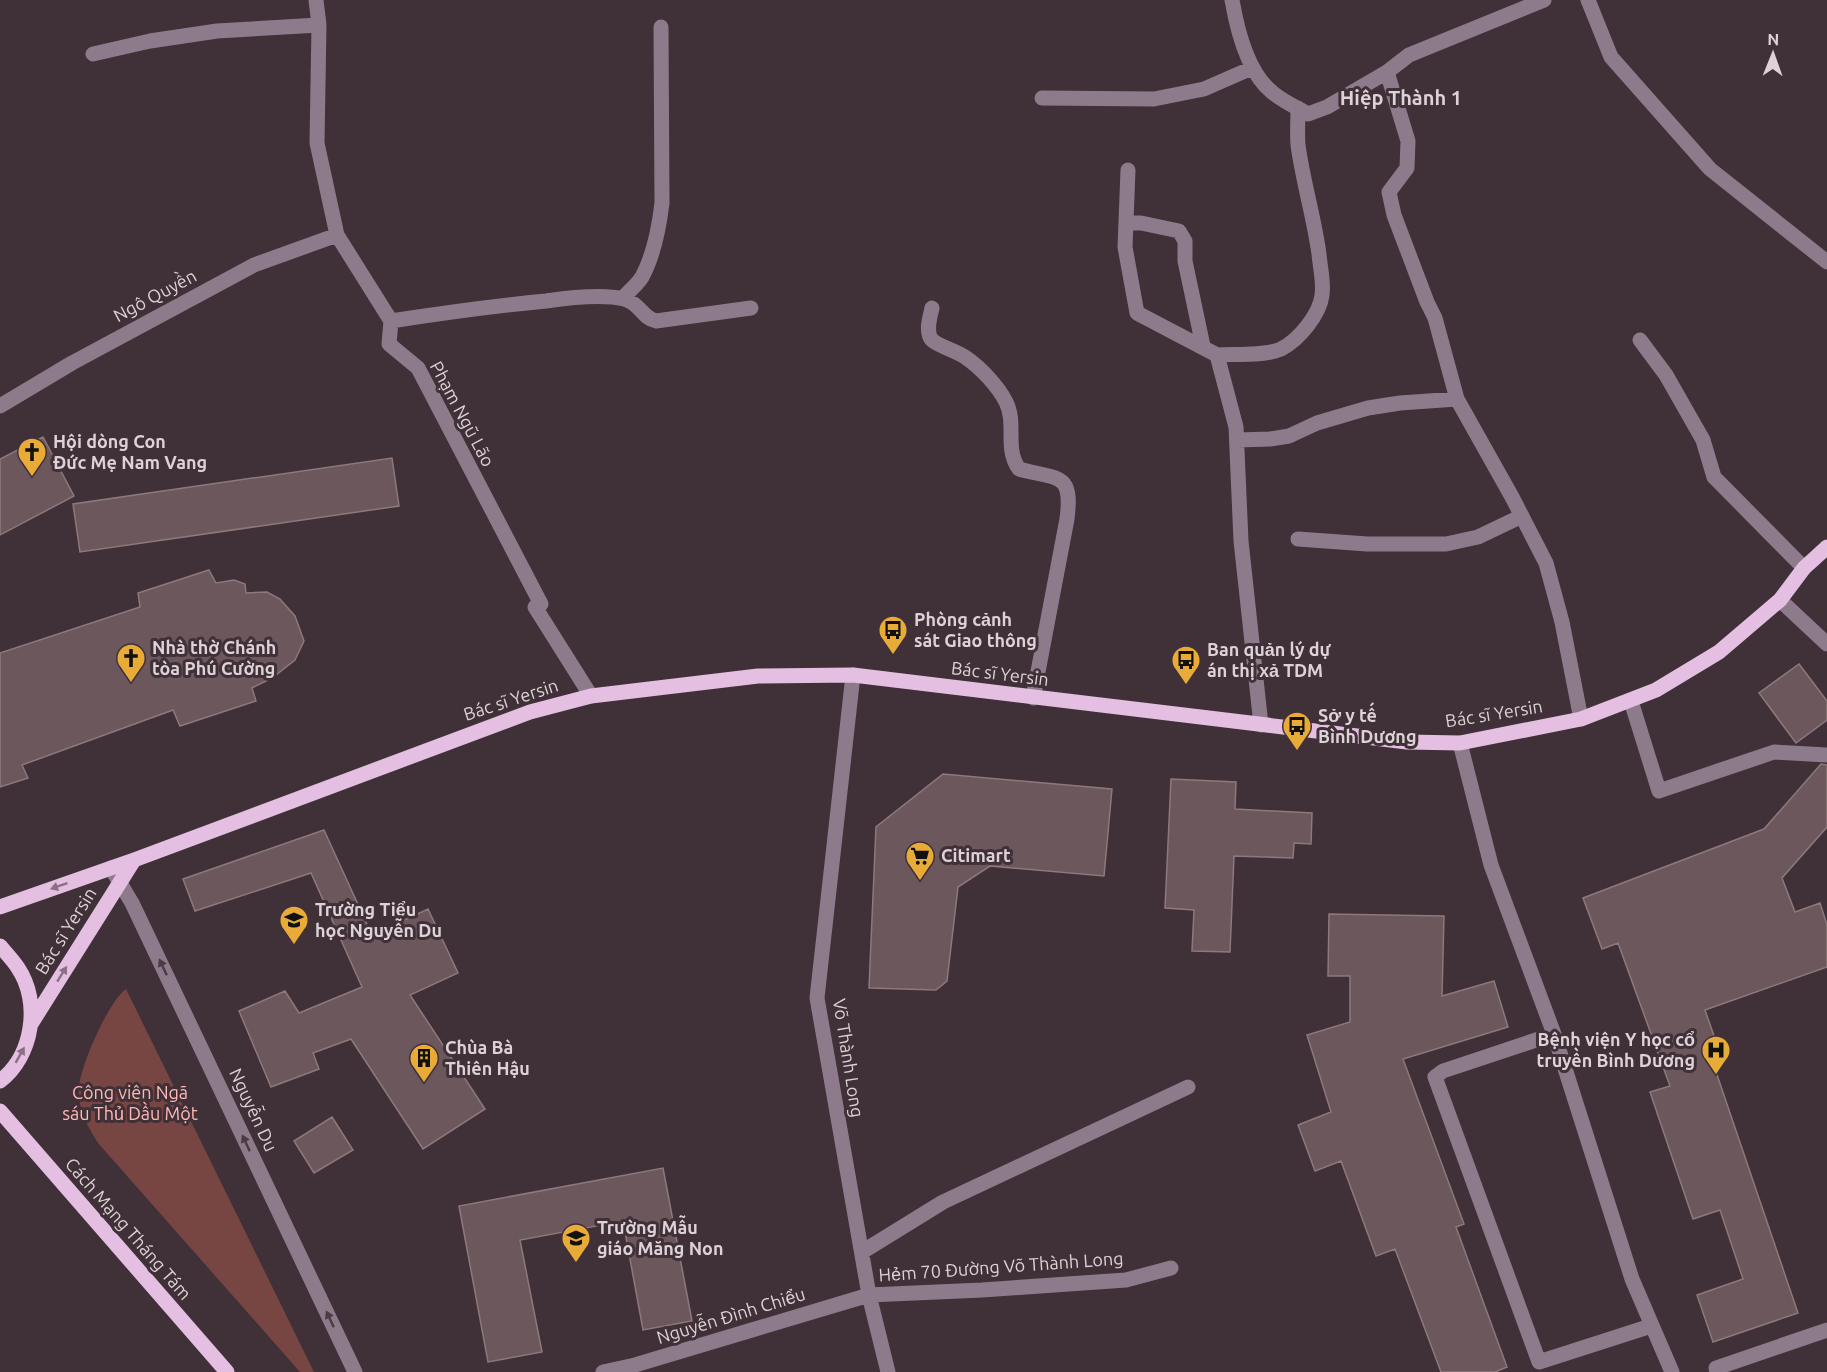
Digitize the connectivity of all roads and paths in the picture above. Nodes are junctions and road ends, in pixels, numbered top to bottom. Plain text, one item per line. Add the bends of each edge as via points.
1 (316, 0) edge
2 (1232, 0) edge
3 (1544, 0) edge
4 (1588, 0) edge
5 (319, 25) junction
6 (661, 27) dead end
7 (93, 54) dead end
8 (1252, 68) junction
9 (1387, 72) junction
10 (1042, 98) dead end
11 (1298, 108) junction
12 (1128, 170) dead end
13 (1127, 223) junction
14 (336, 235) junction
15 (1827, 262) edge
16 (623, 298) junction
17 (751, 308) dead end
18 (932, 308) dead end
19 (391, 321) junction
20 (1640, 340) dead end
21 (1203, 346) junction
22 (1217, 354) junction
23 (1457, 399) junction
24 (0, 406) edge
25 (1237, 440) junction
26 (1522, 516) junction
27 (1298, 539) dead end
28 (1827, 547) edge
29 (1804, 568) junction
30 (1780, 600) junction
31 (1827, 644) edge
32 (853, 675) junction
33 (591, 696) junction
34 (1034, 698) junction
35 (1631, 701) junction
36 (1581, 719) junction
37 (1261, 725) junction
38 (1460, 743) junction
39 (1827, 755) edge
40 (134, 860) junction
41 (111, 868) junction
42 (120, 883) junction
43 (0, 907) edge
44 (0, 946) edge
45 (31, 1024) junction
46 (1554, 1034) junction
47 (0, 1081) edge
48 (1188, 1088) dead end
49 (0, 1111) edge
50 (861, 1252) junction
51 (1171, 1268) dead end
52 (869, 1295) junction
53 (1651, 1326) junction
54 (1827, 1330) edge
55 (636, 1369) edge
56 (227, 1372) edge
57 (355, 1372) edge
58 (603, 1372) edge
59 (888, 1372) edge
60 (1672, 1372) edge
61 (1717, 1372) edge

1 - 5 street, Phạm Ngũ Lão
2 - 8 street
3 - 9 street via 1409,55
4 - 15 street via 1611,57 1710,169
5 - 7 street via 217,31
5 - 14 street, Phạm Ngũ Lão via 317,143
6 - 16 street via 660,223 640,279
8 - 10 street via 1204,89 1154,99
8 - 11 street via 1271,92
9 - 11 street via 1327,107 1308,114
9 - 23 street via 1408,141 1407,168 1389,192 1394,215 1435,318
11 - 22 street via 1298,144 1321,269 1320,306 1281,349
12 - 13 street
13 - 21 street via 1125,247 1137,313
13 - 21 street via 1179,231 1185,241 1185,261
14 - 19 street, Phạm Ngũ Lão
14 - 24 street, Ngô Quyền via 254,265
16 - 17 street via 636,304 649,320 656,321
16 - 19 street via 577,297
18 - 34 street via 928,330 932,340 966,357 1006,402 1012,460 1020,470 1058,478 1068,487 1067,519
19 - 33 street, Phạm Ngũ Lão via 389,344 418,368 541,604 535,607
20 - 29 street via 1666,375 1704,440 1714,477
21 - 22 street
22 - 25 street
23 - 25 street via 1368,408 1289,436
23 - 26 street
25 - 37 street via 1241,541
26 - 27 street via 1478,537 1446,544
26 - 36 street via 1546,562
28 - 29 main road, Bác sĩ Yersin
29 - 30 main road, Bác sĩ Yersin
30 - 31 street
30 - 35 main road, Bác sĩ Yersin via 1719,652
32 - 33 main road, Bác sĩ Yersin via 758,676
32 - 34 main road, Bác sĩ Yersin
32 - 50 street, Võ Thành Long via 817,998
33 - 40 main road, Bác sĩ Yersin via 530,712
34 - 37 main road, Bác sĩ Yersin
35 - 36 main road, Bác sĩ Yersin
35 - 39 street via 1659,791 1774,752
36 - 38 main road, Bác sĩ Yersin
37 - 38 main road, Bác sĩ Yersin via 1407,742
38 - 46 street via 1491,865
40 - 41 main road, Bác sĩ Yersin
40 - 42 main road, Bác sĩ Yersin
41 - 42 street, Nguyễn Du
41 -> 43 main road, Bác sĩ Yersin
45 -> 42 main road, Bác sĩ Yersin
57 -> 42 street, Nguyễn Du
44 - 45 main road via 19,969 30,995
47 -> 45 main road via 23,1052
46 - 53 street via 1632,1279
46 - 53 street via 1435,1077 1539,1362
48 - 50 street via 943,1202
49 - 56 main road, Cách Mạng Tháng Tám
50 - 52 street, Võ Thành Long
51 - 52 street, Hẻm 70 Đường Võ Thành Long via 1126,1280
52 - 55 street, Nguyễn Đình Chiểu
52 - 59 street, Võ Thành Long
53 - 60 street
54 - 61 street via 1716,1368
55 - 58 street, Nguyễn Đình Chiểu

